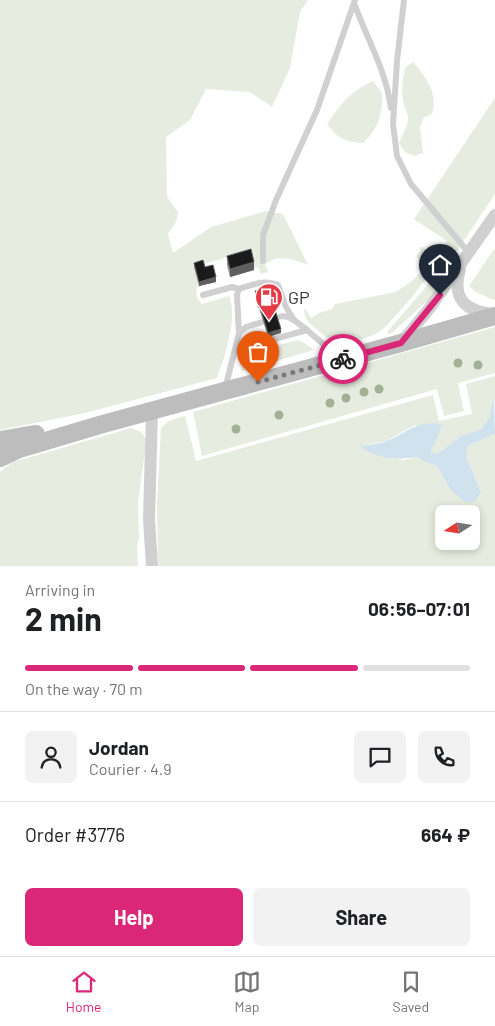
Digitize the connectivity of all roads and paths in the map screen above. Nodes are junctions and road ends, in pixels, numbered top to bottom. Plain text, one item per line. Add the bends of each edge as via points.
1 (404, 0) edge
2 (355, 2) edge
3 (393, 124) junction
4 (495, 215) edge
5 (469, 253) junction
6 (263, 262) dead end
7 (461, 265) junction
8 (239, 289) junction
9 (203, 295) dead end
10 (495, 315) edge
11 (294, 320) junction
12 (307, 330) junction
13 (239, 334) junction
14 (401, 343) junction
15 (235, 350) junction
16 (341, 360) junction
17 (224, 392) junction
18 (152, 412) junction
19 (103, 424) junction
20 (0, 440) edge
21 (0, 458) edge
22 (152, 566) edge

1 - 3 lane
2 - 3 lane via 379,60
2 - 6 lane via 317,110 263,235
3 - 5 lane via 397,156 410,184
4 - 5 street
5 - 7 street
7 - 10 street via 456,281 464,303 476,311
7 - 14 street
8 - 9 lane via 232,287
8 - 11 lane via 270,281 278,285
8 - 13 lane
10 - 14 street
11 - 12 lane
11 - 13 lane via 282,316 246,327
12 - 15 lane
12 - 16 lane
13 - 15 lane
14 - 16 street
15 - 17 lane
16 - 17 street
17 - 18 street
18 - 19 street
18 - 22 street via 149,519
19 - 20 street
19 - 21 street via 18,449

